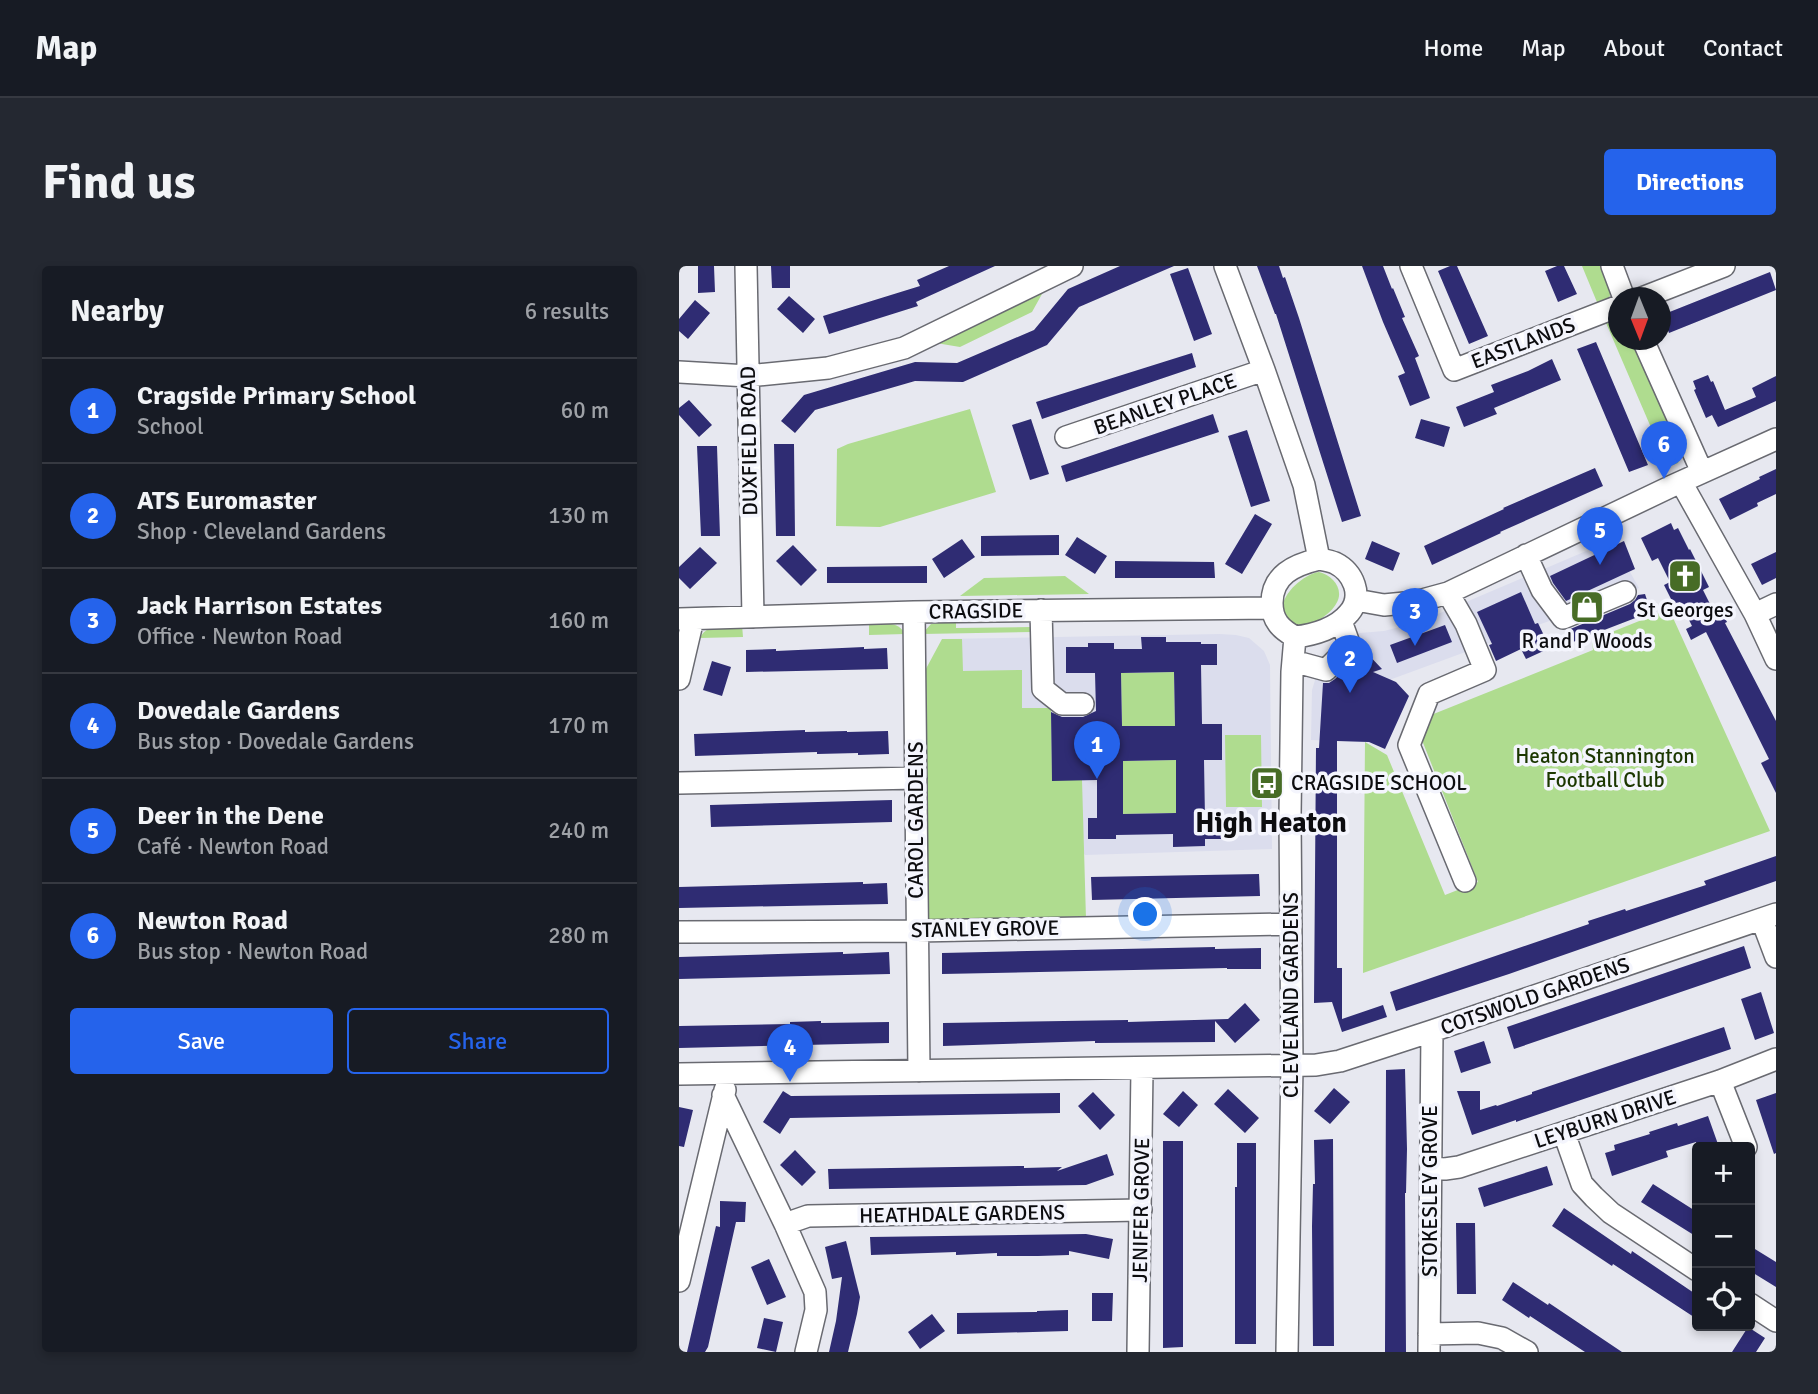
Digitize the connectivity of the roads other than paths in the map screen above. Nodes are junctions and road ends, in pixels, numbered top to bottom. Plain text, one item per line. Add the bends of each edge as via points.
1 (745, 266) edge
2 (1072, 266) edge
3 (1225, 266) edge
4 (1411, 266) edge
5 (1612, 266) edge
6 (1724, 266) edge
7 (1620, 287) edge
8 (1670, 287) edge
9 (1608, 310) edge
10 (1647, 350) edge
11 (1264, 370) junction
12 (679, 372) edge
13 (748, 376) junction
14 (1066, 437) dead end
15 (1776, 439) edge
16 (1702, 472) junction
17 (1681, 482) junction
18 (1526, 555) junction
19 (1319, 559) junction
20 (1625, 592) dead end
21 (1448, 593) junction
22 (1356, 600) junction
23 (1776, 604) edge
24 (1272, 608) junction
25 (1041, 610) junction
26 (914, 612) junction
27 (1755, 614) junction
28 (753, 617) junction
29 (686, 619) edge
30 (1341, 621) junction
31 (1295, 637) junction
32 (1776, 659) edge
33 (1293, 661) junction
34 (679, 678) edge
35 (1083, 704) dead end
36 (916, 778) junction
37 (679, 783) edge
38 (1465, 881) dead end
39 (1769, 917) edge
40 (1291, 924) junction
41 (917, 931) junction
42 (679, 932) edge
43 (1776, 957) edge
44 (1432, 1031) junction
45 (1776, 1059) edge
46 (1291, 1066) junction
47 (1142, 1069) junction
48 (919, 1071) junction
49 (679, 1074) edge
50 (728, 1074) junction
51 (1720, 1081) junction
52 (723, 1095) junction
53 (1564, 1133) junction
54 (1744, 1142) edge
55 (1431, 1168) junction
56 (1141, 1210) junction
57 (785, 1224) junction
58 (1694, 1268) edge
59 (679, 1281) edge
60 (1755, 1307) edge
61 (1776, 1321) edge
62 (1429, 1343) edge
63 (806, 1352) edge
64 (1139, 1352) edge
65 (1287, 1352) edge
66 (1527, 1352) edge

1 - 13 street, DUXFIELD ROAD
2 - 13 street via 904,348 828,368
3 - 11 street
4 - 9 street, EASTLANDS via 1454,370
5 - 7 street
6 - 8 street
10 - 16 street
11 - 14 street, BEANLEY PLACE
11 - 19 street via 1304,485
12 - 13 street
13 - 28 street, DUXFIELD ROAD
15 - 16 street
16 - 17 street
17 - 18 street
17 - 27 street
18 - 20 street via 1542,590 1563,618
18 - 21 street
19 - 22 street via 1347,571
19 - 24 street via 1303,562 1278,580 1272,591
21 - 22 street via 1384,605
21 - 38 street via 1485,670 1429,694 1409,745
22 - 30 street
23 - 27 street
24 - 25 street, CRAGSIDE
24 - 31 street via 1275,620
25 - 26 street, CRAGSIDE
25 - 35 street via 1043,689 1062,704
26 - 28 street, CRAGSIDE
26 - 36 street, CAROL GARDENS
27 - 32 street
28 - 29 street, CRAGSIDE
29 - 34 street
30 - 31 street via 1318,633
30 - 33 street via 1350,646 1326,670
31 - 33 street, CLEVELAND GARDENS
33 - 40 street, CLEVELAND GARDENS
36 - 37 street
36 - 41 street, CAROL GARDENS
39 - 43 street
39 - 44 street, COTSWOLD GARDENS
40 - 41 street, STANLEY GROVE
40 - 46 street, CLEVELAND GARDENS
41 - 42 street, STANLEY GROVE
41 - 48 street, CAROL GARDENS
44 - 46 street, COTSWOLD GARDENS via 1340,1061
44 - 55 street, STOKESLEY GROVE
45 - 51 street, LEYBURN DRIVE
46 - 47 street, COTSWOLD GARDENS
46 - 65 street, CLEVELAND GARDENS
47 - 48 street, COTSWOLD GARDENS
47 - 56 street, JENIFER GROVE
48 - 50 street, COTSWOLD GARDENS
49 - 50 street, COTSWOLD GARDENS
50 - 52 street
51 - 53 street, LEYBURN DRIVE
51 - 54 street
52 - 57 street
52 - 59 street
53 - 55 street, LEYBURN DRIVE via 1459,1167
53 - 58 street via 1582,1184 1594,1197
55 - 62 street, STOKESLEY GROVE
56 - 57 street, HEATHDALE GARDENS via 808,1216
56 - 64 street, JENIFER GROVE
57 - 63 street via 817,1301
60 - 61 street
62 - 66 street via 1478,1333 1502,1338

